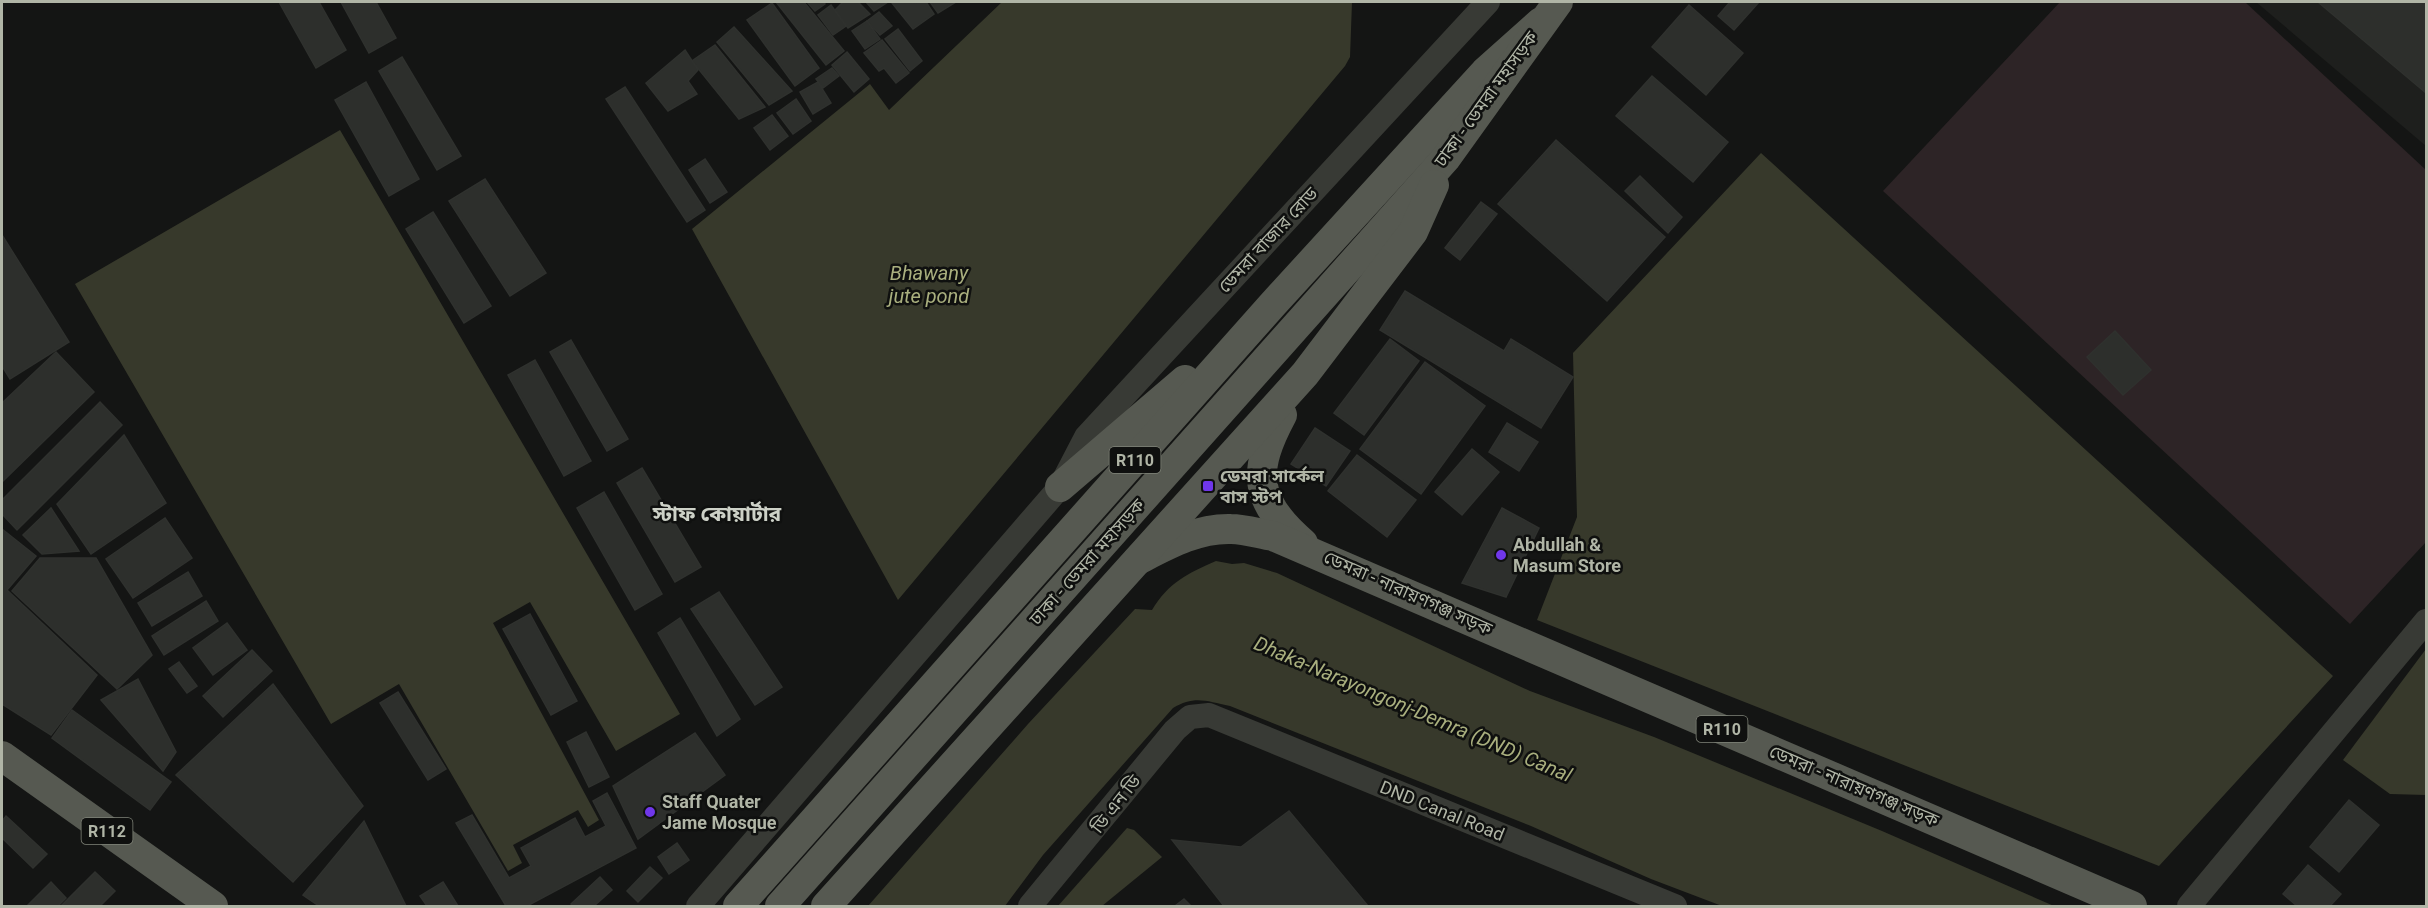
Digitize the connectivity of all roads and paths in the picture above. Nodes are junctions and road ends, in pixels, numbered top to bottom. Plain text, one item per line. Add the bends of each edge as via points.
1 (1488, 2) edge
2 (1550, 12) edge
3 (1446, 158) junction
4 (1273, 304) junction
5 (1305, 374) junction
6 (1060, 487) junction
7 (1312, 551) junction
8 (1138, 560) junction
9 (2427, 621) edge
10 (1209, 715) joint
11 (2, 756) edge
12 (213, 906) edge
13 (698, 906) edge
14 (738, 906) edge
15 (780, 906) edge
16 (826, 906) edge
17 (1030, 906) edge
18 (1675, 906) edge
19 (2132, 906) edge
20 (2189, 906) edge

1 - 6 street, ডেমরা বাজার রোড via 1086,437
2 - 3 main road, ঢাকা - ডেমরা মহাসড়ক / R110
2 - 4 main road, ঢাকা - ডেমরা মহাসড়ক / R110 via 1485,72
3 - 5 main road via 1413,232
3 - 15 main road, ঢাকা - ডেমরা মহাসড়ক / R110
4 - 6 main road
4 - 14 main road, ঢাকা - ডেমরা মহাসড়ক / R110
5 - 7 main road, ডেমরা - নারায়ণগঞ্জ সড়ক / R110 via 1266,446 1263,485 1269,507
5 - 8 main road
6 - 13 street, ডেমরা বাজার রোড
7 - 8 main road, ডেমরা - নারায়ণগঞ্জ সড়ক / R110 via 1273,536 1232,529 1181,538
7 - 19 main road, ডেমরা - নারায়ণগঞ্জ সড়ক / R110
8 - 16 main road
9 - 20 street
10 - 17 street, ডি এন ডি via 1190,717 1175,730
10 - 18 street, DND Canal Road
11 - 12 main road, R112

